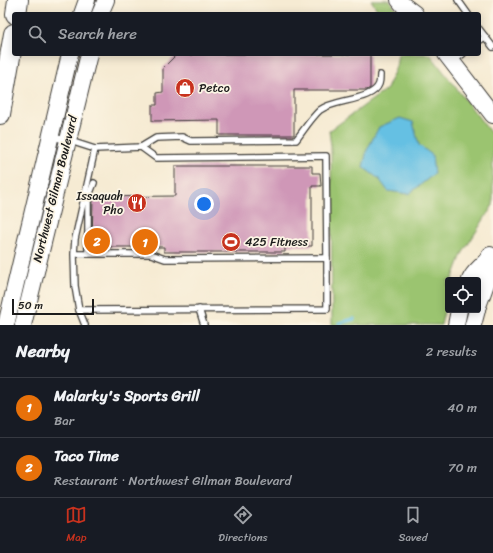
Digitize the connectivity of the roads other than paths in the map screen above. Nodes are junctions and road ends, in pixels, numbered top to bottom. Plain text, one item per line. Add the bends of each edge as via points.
1 (18, 0) edge
2 (87, 0) edge
3 (399, 0) edge
4 (458, 0) edge
5 (414, 9) edge
6 (16, 12) edge
7 (83, 12) edge
8 (467, 12) edge
9 (481, 32) edge
10 (485, 37) junction
11 (481, 40) edge
12 (12, 45) edge
13 (493, 47) edge
14 (70, 56) edge
15 (88, 56) edge
16 (454, 57) edge
17 (380, 74) dead end
18 (0, 114) edge
19 (493, 115) edge
20 (50, 136) junction
21 (67, 140) junction
22 (141, 148) junction
23 (95, 149) junction
24 (94, 183) dead end
25 (74, 254) junction
26 (88, 254) junction
27 (490, 255) edge
28 (327, 258) junction
29 (471, 277) edge
30 (481, 298) edge
31 (199, 309) junction
32 (79, 310) junction
33 (459, 313) edge
34 (476, 313) edge
35 (6, 325) edge
36 (23, 325) edge
37 (84, 325) edge
38 (204, 325) edge
39 (456, 325) edge
40 (473, 325) edge

1 - 6 highway
2 - 7 street
3 - 5 street via 403,5
4 - 8 lane
9 - 10 lane
10 - 11 lane
10 - 13 lane
12 - 18 highway
14 - 20 street, Northwest Gilman Boulevard
15 - 21 street, Northwest Gilman Boulevard
16 - 19 street
17 - 22 lane via 374,91 320,110 296,140 191,141 182,137 156,138
20 - 21 lane
20 - 35 street, Northwest Gilman Boulevard
21 - 23 lane
21 - 36 street, Northwest Gilman Boulevard
22 - 23 lane
22 - 28 lane via 156,158 326,156
23 - 25 lane
24 - 26 lane via 88,198
25 - 26 lane
25 - 32 lane
26 - 28 lane via 151,254 165,259
27 - 29 street
27 - 30 street via 487,281
28 - 31 lane via 327,309
31 - 32 lane
31 - 38 lane
32 - 37 lane
33 - 39 street
34 - 40 street

